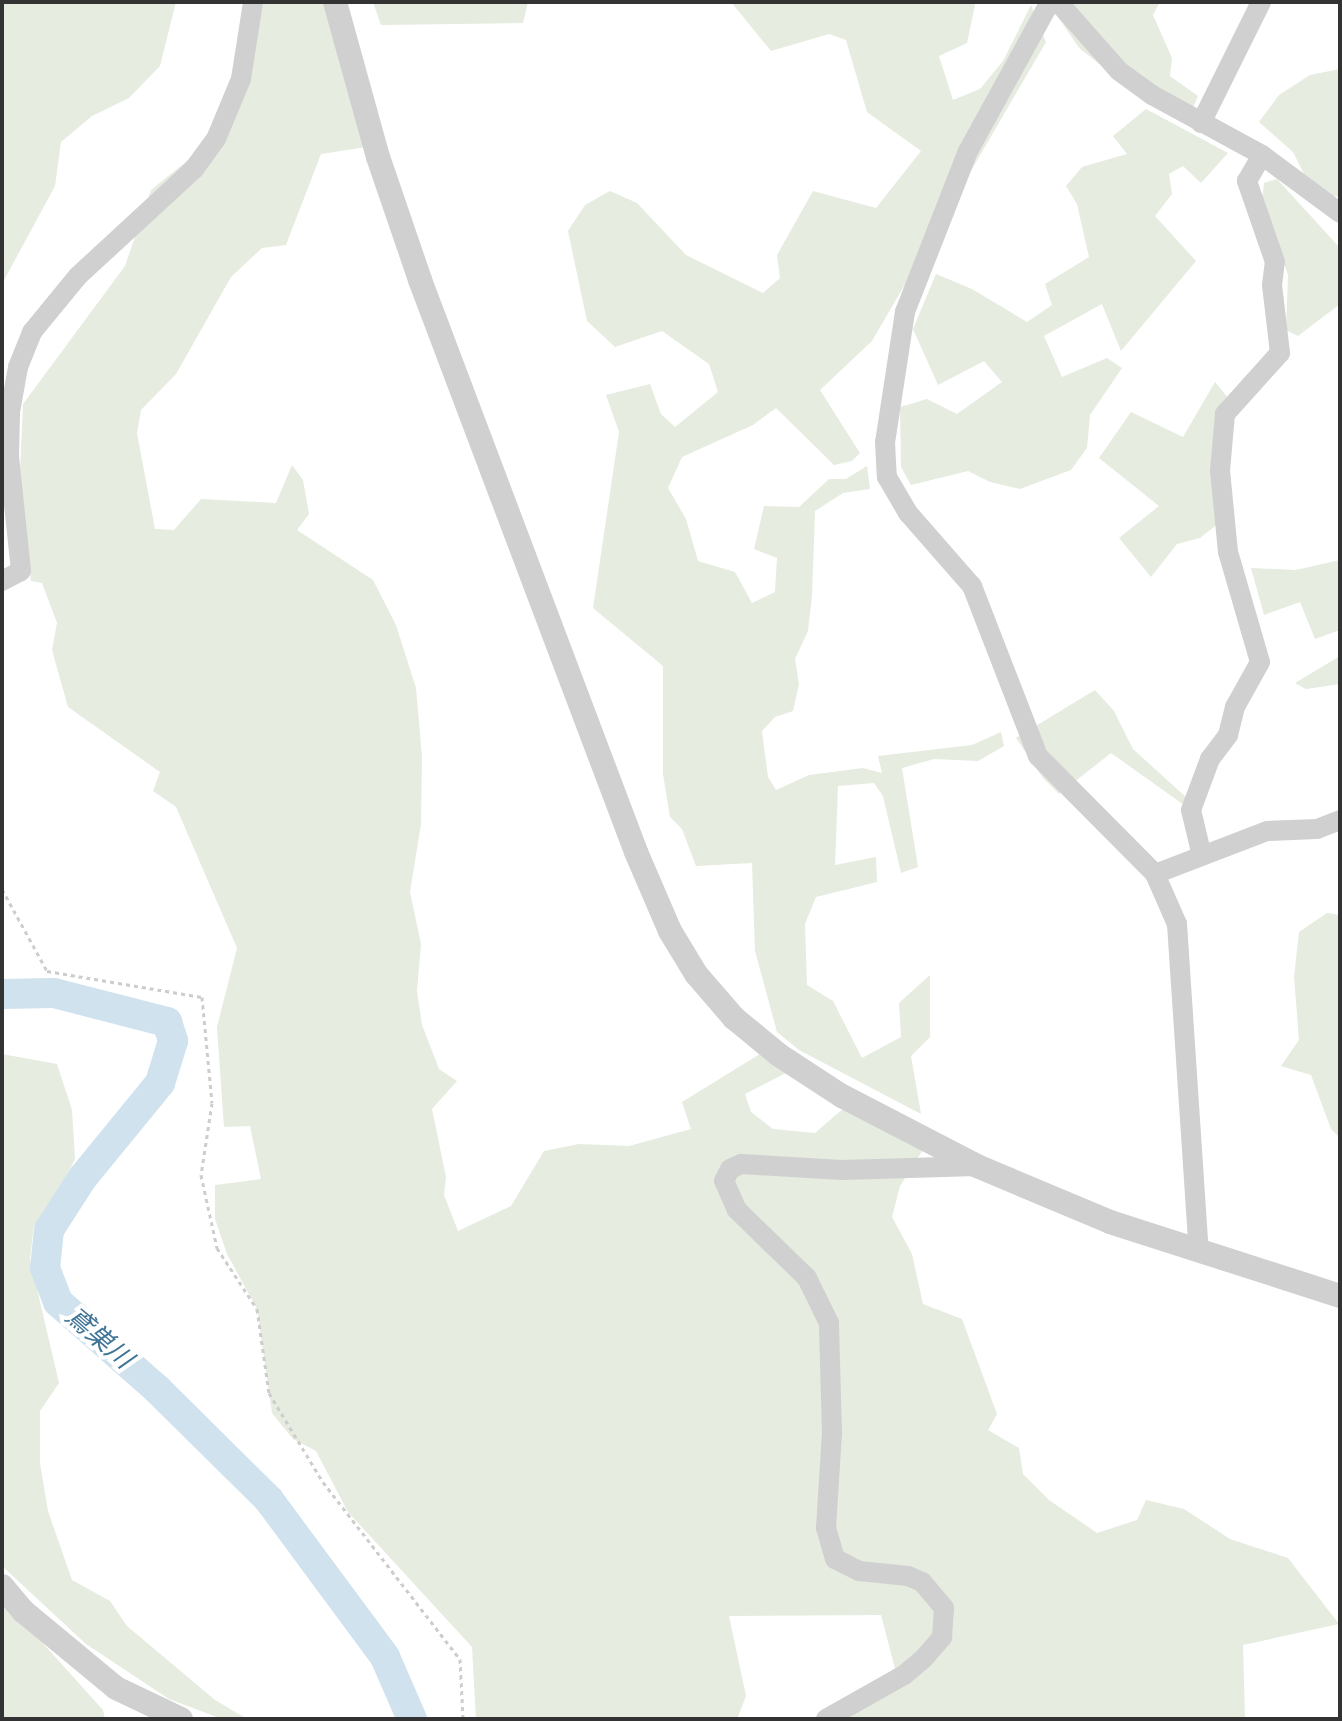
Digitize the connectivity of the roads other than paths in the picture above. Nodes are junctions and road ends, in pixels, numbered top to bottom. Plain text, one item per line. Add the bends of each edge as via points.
1 (253, 2) edge
2 (335, 2) edge
3 (1050, 2) edge
4 (1058, 2) edge
5 (1261, 2) edge
6 (1201, 123) junction
7 (1262, 155) junction
8 (1340, 213) edge
9 (2, 581) edge
10 (1340, 820) edge
11 (1201, 852) junction
12 (1155, 874) junction
13 (977, 1166) junction
14 (1199, 1252) junction
15 (1340, 1296) edge
16 (2, 1586) edge
17 (181, 1719) edge
18 (826, 1719) edge

1 - 9 street via 241,79 216,139 194,169 78,276 32,332 18,367 10,412 9,457 21,571
2 - 13 street via 378,157 420,280 670,931 696,974 734,1018 779,1055 842,1096
3 - 12 street via 968,151 905,312 885,442 887,477 908,513 972,586 1038,756
4 - 6 street via 1119,71
5 - 6 street
6 - 7 street
7 - 8 street
7 - 11 street via 1247,181 1275,262 1272,285 1280,353 1225,414 1220,471 1228,552 1260,662 1235,707 1228,735 1210,759 1191,810
10 - 11 street via 1317,829 1267,831
11 - 12 street
12 - 14 street via 1177,924
13 - 14 street via 1110,1222
13 - 18 street via 842,1170 741,1164 730,1169 724,1181 737,1210 807,1278 829,1323 832,1433 826,1528 835,1559 859,1571 922,1582 944,1608 942,1637 924,1658
14 - 15 street
16 - 17 street via 23,1611 116,1688

